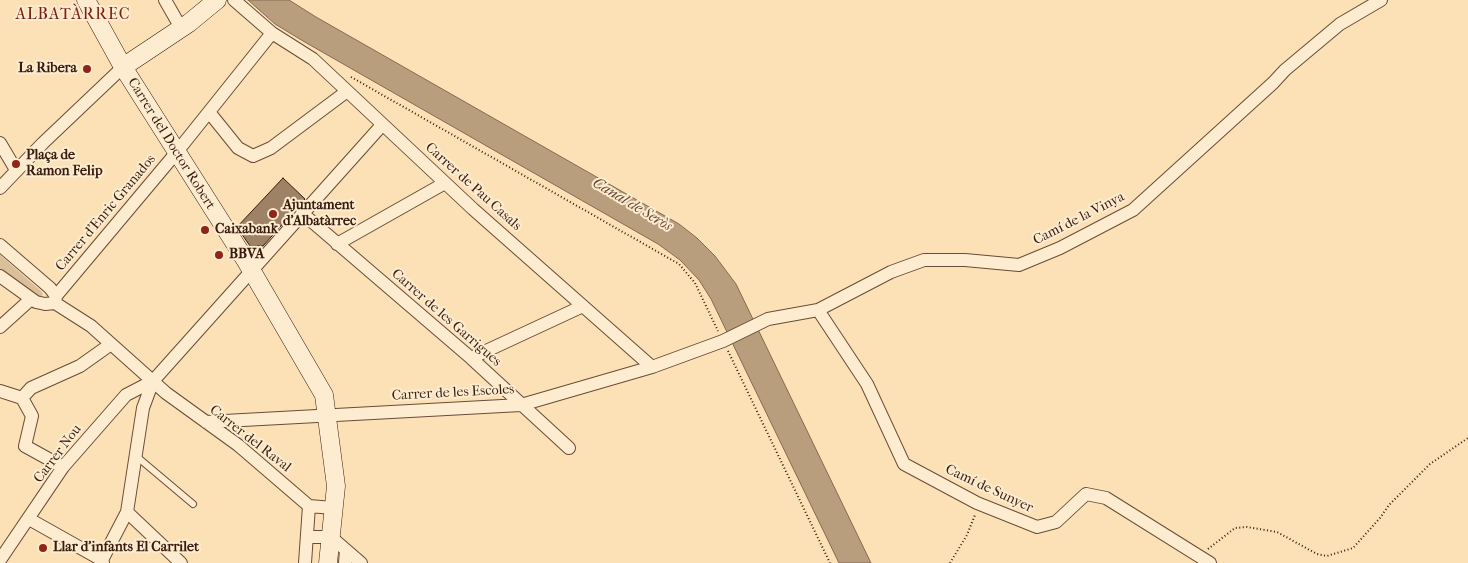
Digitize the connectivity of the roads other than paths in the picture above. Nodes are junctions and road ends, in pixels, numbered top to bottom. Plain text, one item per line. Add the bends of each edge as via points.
1 (86, 0) edge
2 (165, 0) edge
3 (217, 0) edge
4 (234, 0) edge
5 (1381, 0) edge
6 (182, 28) junction
7 (272, 33) junction
8 (123, 67) junction
9 (346, 92) junction
10 (209, 112) junction
11 (382, 125) junction
12 (0, 143) edge
13 (176, 152) junction
14 (16, 170) junction
15 (445, 183) junction
16 (0, 188) edge
17 (302, 213) junction
18 (337, 244) junction
19 (0, 245) edge
20 (251, 270) junction
21 (0, 276) edge
22 (31, 299) junction
23 (56, 299) junction
24 (583, 306) junction
25 (818, 310) junction
26 (0, 327) edge
27 (723, 342) joint
28 (111, 344) junction
29 (471, 358) junction
30 (652, 367) junction
31 (153, 382) junction
32 (0, 391) edge
33 (22, 398) junction
34 (521, 405) junction
35 (326, 416) junction
36 (206, 422) junction
37 (569, 448) dead end
38 (136, 456) junction
39 (63, 468) junction
40 (193, 504) dead end
41 (309, 506) junction
42 (333, 508) junction
43 (128, 512) junction
44 (29, 519) junction
45 (307, 537) junction
46 (331, 537) junction
47 (346, 550) junction
48 (0, 560) edge
49 (102, 562) edge
50 (181, 563) edge
51 (306, 563) edge
52 (328, 563) edge
53 (345, 563) edge
54 (361, 563) edge
55 (1210, 563) edge

1 - 8 street, Carrer del Doctor Robert
2 - 6 street
3 - 6 street
4 - 7 street, Carrer de Pau Casals
5 - 25 street, Camí de la Vinya via 1340,24 1312,47 1133,210 1060,248 1019,264 924,260 891,272
6 - 8 street
7 - 9 street, Carrer de Pau Casals via 313,59
7 - 10 street, Carrer d'Enric Granados
8 - 13 street, Carrer del Doctor Robert
8 - 14 street
9 - 10 street via 271,148 253,156 238,148
9 - 11 street, Carrer de Pau Casals
10 - 13 street, Carrer d'Enric Granados
11 - 15 street, Carrer de Pau Casals
11 - 17 street
12 - 14 street
13 - 20 street, Carrer del Doctor Robert
13 - 23 street, Carrer d'Enric Granados
14 - 16 street
15 - 18 street
15 - 24 street, Carrer de Pau Casals
17 - 18 street, Carrer de les Garrigues
17 - 20 street
18 - 29 street, Carrer de les Garrigues
19 - 23 street via 50,288
20 - 31 street
20 - 35 street, Carrer del Doctor Robert via 324,394
21 - 22 street
22 - 23 street via 45,304
22 - 26 street
23 - 28 street, Carrer del Raval
24 - 29 street
24 - 30 street, Carrer de Pau Casals
25 - 27 street, Camí de la Vinya via 768,319
25 - 55 street, Camí de Sunyer via 867,384 904,464 977,503 1037,527 1056,522 1086,494 1106,498
27 - 30 street, Carrer de les Escoles
28 - 31 street, Carrer del Raval
28 - 33 street via 80,366 31,388
29 - 34 street, Carrer de les Garrigues
30 - 34 street, Carrer de les Escoles
31 - 36 street, Carrer del Raval
31 - 38 street via 143,408
31 - 39 street, Carrer Nou via 126,395
32 - 33 street
33 - 39 street via 32,416 25,446
34 - 35 street, Carrer de les Escoles
34 - 37 street, Carrer de les Garrigues
35 - 36 street, Carrer de les Escoles
35 - 42 street, Carrer del Doctor Robert via 336,486
36 - 41 street, Carrer del Raval
38 - 40 lane
38 - 43 street
39 - 44 street, Carrer Nou
41 - 42 street
41 - 45 street
42 - 46 street, Carrer del Doctor Robert
43 - 49 street
43 - 50 street
44 - 48 street, Carrer Nou
44 - 49 street
45 - 46 street
45 - 51 street
46 - 47 street
46 - 52 street, Carrer del Doctor Robert
47 - 53 street
47 - 54 street

